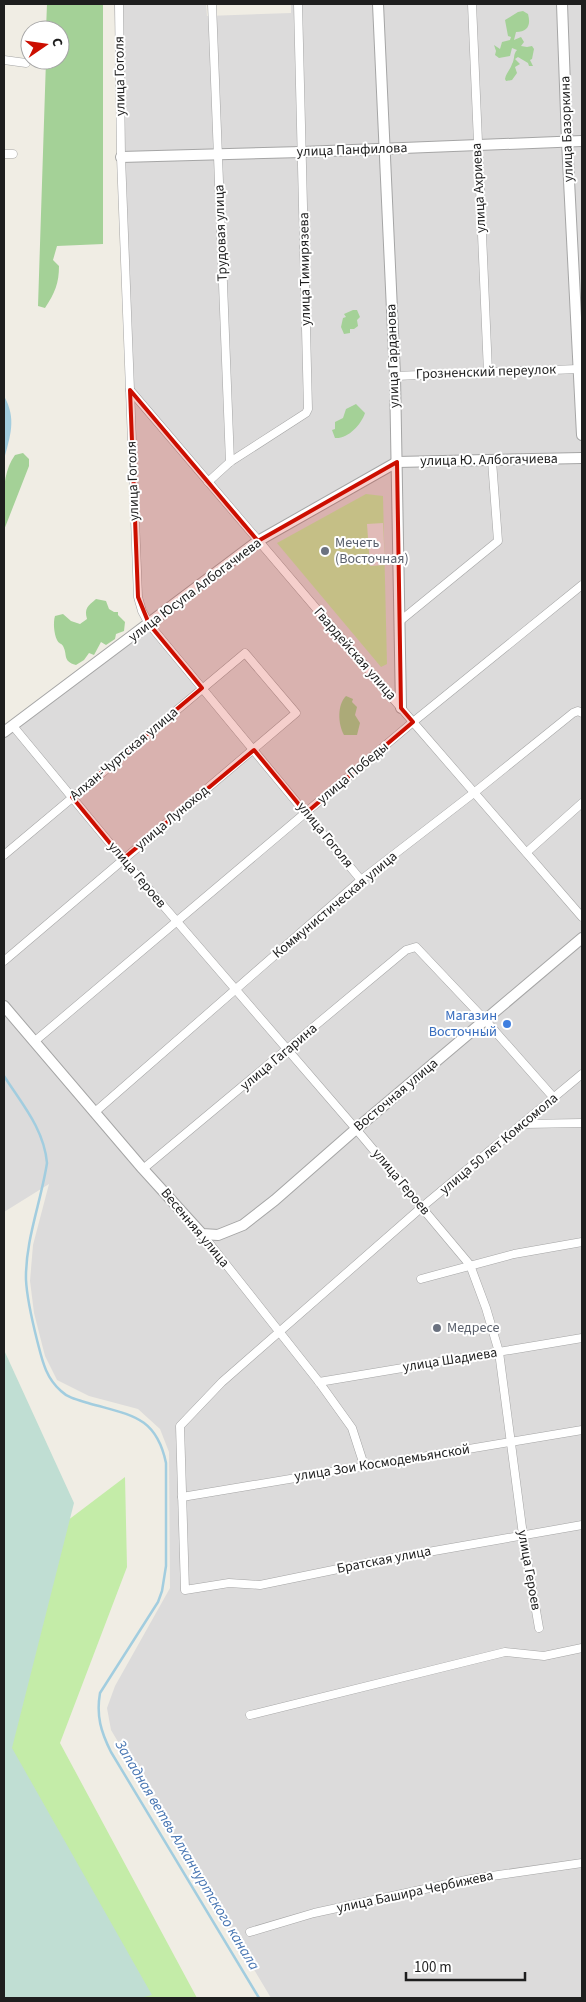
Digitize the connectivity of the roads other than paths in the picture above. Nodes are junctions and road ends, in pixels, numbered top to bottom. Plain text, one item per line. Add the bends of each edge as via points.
1 (119, 4) edge
2 (212, 4) edge
3 (298, 4) edge
4 (378, 4) edge
5 (472, 4) edge
6 (562, 4) edge
7 (4, 60) edge
8 (20, 62) edge
9 (567, 141) junction
10 (582, 141) edge
11 (477, 145) junction
12 (384, 148) junction
13 (302, 152) junction
14 (4, 154) edge
15 (13, 154) dead end
16 (218, 155) junction
17 (121, 157) junction
18 (578, 369) junction
19 (488, 372) junction
20 (394, 376) junction
21 (130, 390) junction
22 (582, 435) edge
23 (582, 458) edge
24 (492, 461) junction
25 (230, 462) junction
26 (397, 462) junction
27 (208, 482) junction
28 (258, 541) junction
29 (582, 586) edge
30 (400, 621) junction
31 (149, 624) junction
32 (202, 688) junction
33 (402, 708) junction
34 (296, 713) joint
35 (582, 713) edge
36 (413, 722) junction
37 (13, 726) junction
38 (4, 732) edge
39 (254, 750) junction
40 (475, 792) junction
41 (72, 797) junction
42 (582, 803) edge
43 (306, 813) junction
44 (527, 852) junction
45 (4, 855) edge
46 (123, 859) junction
47 (361, 880) junction
48 (582, 917) edge
49 (177, 922) junction
50 (582, 938) edge
51 (4, 961) edge
52 (236, 990) junction
53 (4, 1006) edge
54 (486, 1021) junction
55 (35, 1040) junction
56 (288, 1050) junction
57 (582, 1074) edge
58 (554, 1098) junction
59 (95, 1112) junction
60 (582, 1122) edge
61 (524, 1124) junction
62 (356, 1129) junction
63 (143, 1169) junction
64 (422, 1207) junction
65 (202, 1234) junction
66 (582, 1242) edge
67 (470, 1265) junction
68 (421, 1279) dead end
69 (279, 1333) junction
70 (582, 1338) edge
71 (499, 1352) junction
72 (319, 1382) junction
73 (582, 1430) edge
74 (512, 1441) junction
75 (364, 1465) junction
76 (182, 1497) junction
77 (582, 1525) edge
78 (523, 1535) junction
79 (185, 1590) joint
80 (539, 1628) dead end
81 (582, 1648) edge
82 (250, 1715) dead end
83 (582, 1863) edge
84 (250, 1932) dead end

1 - 17 street, улица Гоголя
2 - 16 street, Трудовая улица
3 - 13 street, улица Тимирязева
4 - 12 street, улица Гарданова
5 - 11 street, улица Ахриева
6 - 9 street, улица Базоркина
7 - 8 street
9 - 10 street, улица Панфилова
9 - 11 street, улица Панфилова
9 - 18 street, улица Базоркина
11 - 12 street, улица Панфилова
11 - 19 street, улица Ахриева
12 - 13 street, улица Панфилова
12 - 20 street, улица Гарданова
13 - 16 street, улица Панфилова
13 - 25 street, улица Тимирязева via 308,409
14 - 15 street
16 - 17 street, улица Панфилова
16 - 25 street, Трудовая улица
17 - 21 street, улица Гоголя
18 - 19 street, Грозненский переулок
18 - 22 street, улица Базоркина
19 - 20 street, Грозненский переулок
20 - 26 street, улица Гарданова
21 - 27 street, Гвардейская улица
21 - 31 street, улица Гоголя via 138,597
23 - 24 street, улица Ю. Албогачиева
24 - 26 street, улица Ю. Албогачиева
24 - 30 street via 498,541
25 - 27 street, улица Тимирязева
26 - 28 street, улица Юсупа Албогачиева
26 - 30 street, улица Гарданова
27 - 28 street, Гвардейская улица
28 - 31 street, улица Юсупа Албогачиева
28 - 33 street, Гвардейская улица
29 - 36 street, улица Победы
30 - 33 street, улица Гарданова
31 - 32 street, улица Гоголя
31 - 37 street, улица Юсупа Албогачиева
32 - 34 street, Алхан-Чуртская улица via 245,652
32 - 39 street, улица Гоголя
32 - 41 street, Алхан-Чуртская улица
33 - 36 street, Гвардейская улица
34 - 39 street, улица Луноход
35 - 40 street, Коммунистическая улица via 573,713
36 - 40 street, Гвардейская улица
36 - 43 street, улица Победы
37 - 38 street, улица Юсупа Албогачиева
37 - 41 street, улица Героев
39 - 43 street, улица Гоголя
39 - 46 street, улица Луноход
40 - 44 street, Гвардейская улица
40 - 47 street, Коммунистическая улица
41 - 45 street, Алхан-Чуртская улица
41 - 46 street, улица Героев
42 - 44 street
43 - 47 street, улица Гоголя
43 - 49 street, улица Победы
44 - 48 street, Гвардейская улица
46 - 49 street, улица Героев
46 - 51 street, улица Луноход
47 - 52 street, Коммунистическая улица
49 - 52 street, улица Героев
49 - 55 street, улица Победы
50 - 54 street, Восточная улица
52 - 56 street, улица Героев
52 - 59 street, Коммунистическая улица
53 - 55 street, Весенняя улица
54 - 56 street, улица Гагарина via 416,946 406,950
54 - 58 street
54 - 62 street, Восточная улица
55 - 59 street, Весенняя улица
56 - 62 street, улица Героев
56 - 63 street, улица Гагарина
57 - 58 street, улица 50 лет Комсомола
58 - 61 street, улица 50 лет Комсомола
59 - 63 street, Весенняя улица
60 - 61 street
61 - 64 street, улица 50 лет Комсомола
62 - 64 street, улица Героев
62 - 65 street, Восточная улица via 243,1225 218,1235
63 - 65 street, Весенняя улица
64 - 67 street, улица Героев
64 - 69 street, улица 50 лет Комсомола
65 - 69 street, Весенняя улица
66 - 67 street
67 - 68 street
67 - 71 street, улица Героев
69 - 72 street, Весенняя улица
69 - 76 street, улица 50 лет Комсомола via 222,1382 180,1426
70 - 71 street, улица Шадиева
71 - 72 street, улица Шадиева
71 - 74 street, улица Героев
72 - 75 street, Весенняя улица via 352,1428
73 - 74 street, улица Зои Космодемьянской
74 - 75 street, улица Зои Космодемьянской
74 - 78 street, улица Героев
75 - 76 street, улица Зои Космодемьянской
76 - 79 street, улица 50 лет Комсомола
77 - 78 street, Братская улица
78 - 79 street, Братская улица via 260,1585 229,1583
78 - 80 street, улица Героев
81 - 82 street via 544,1656 505,1652
83 - 84 street, улица Башира Чербижева via 471,1879 314,1913

